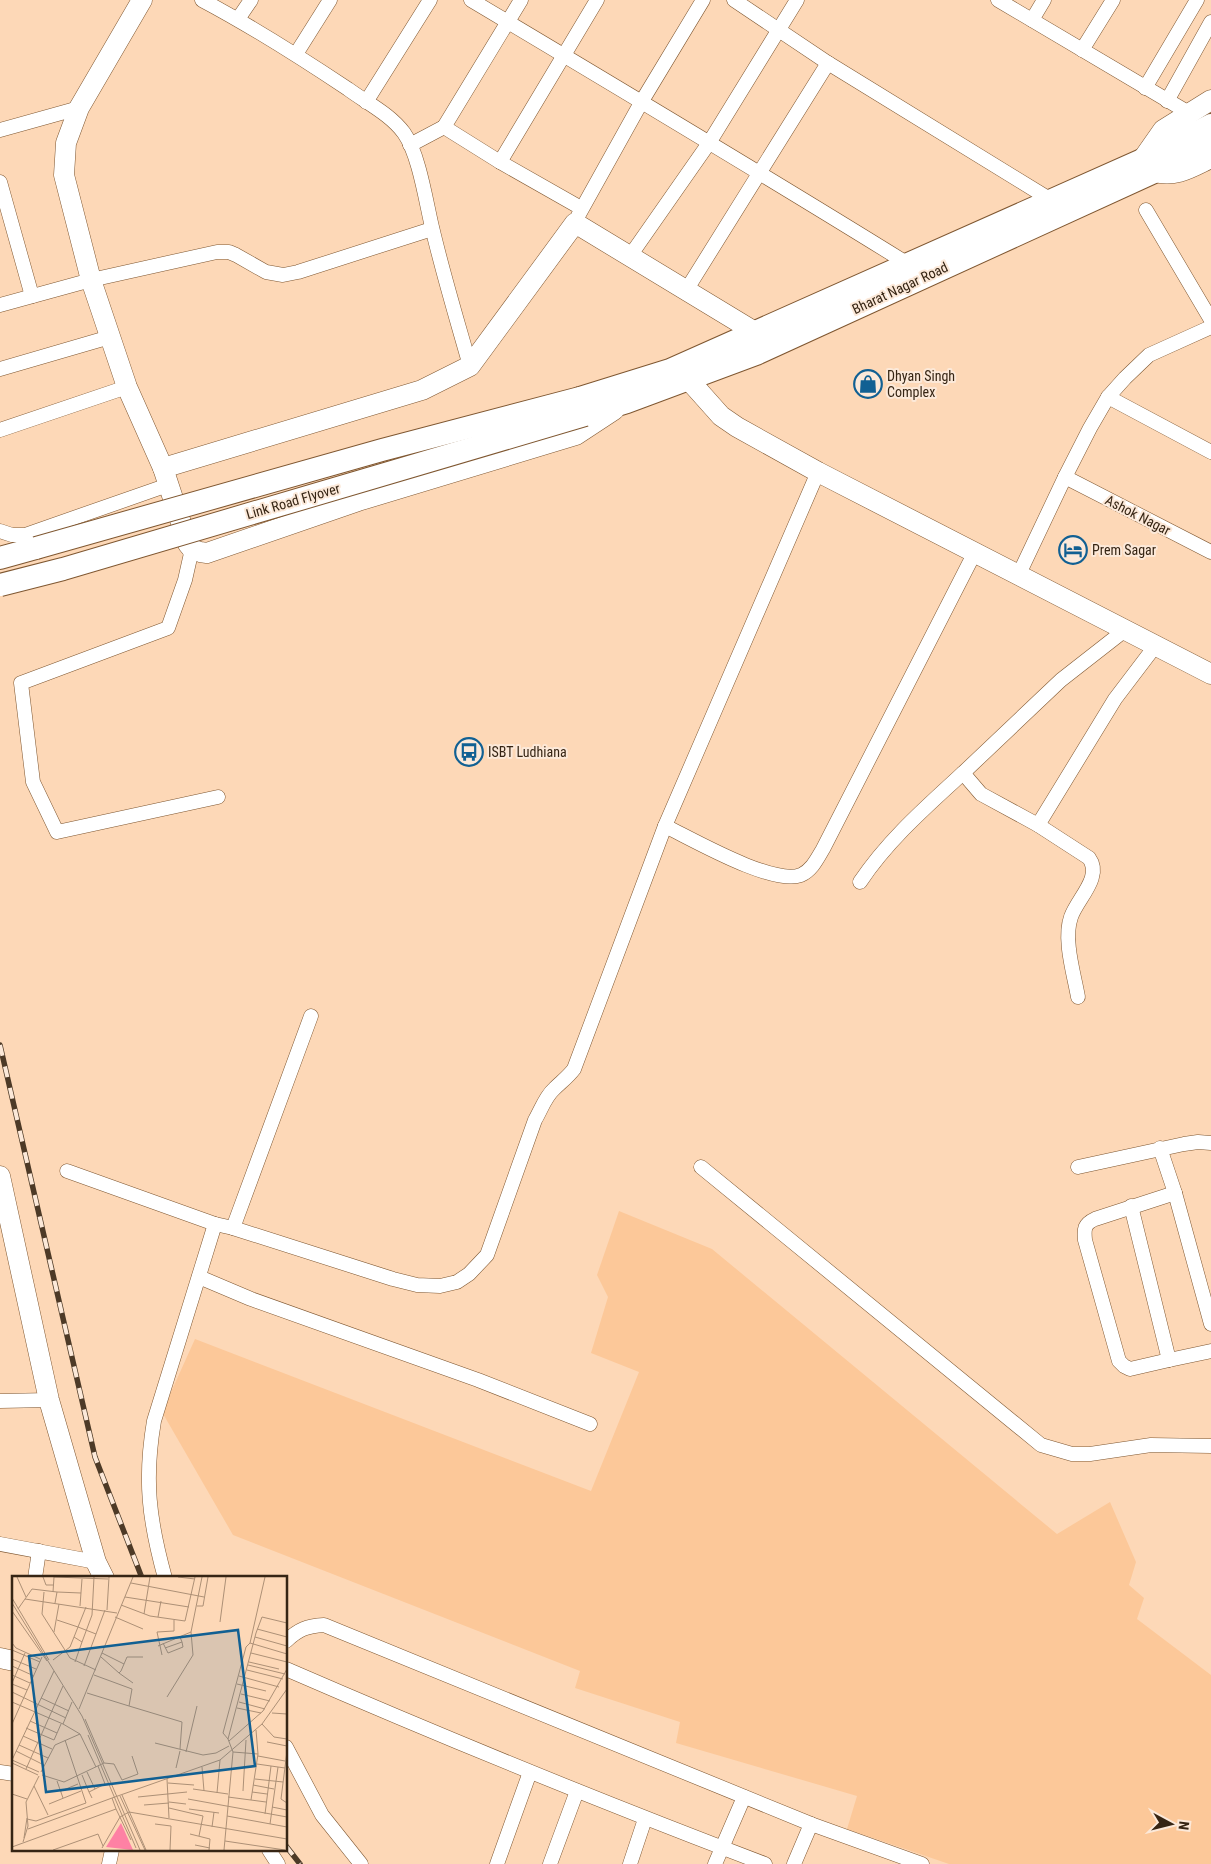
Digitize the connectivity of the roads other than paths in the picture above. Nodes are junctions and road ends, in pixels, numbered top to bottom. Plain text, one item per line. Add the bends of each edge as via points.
1 (142, 0) edge
2 (202, 0) edge
3 (251, 0) edge
4 (330, 0) edge
5 (430, 0) edge
6 (471, 0) edge
7 (521, 0) edge
8 (597, 0) edge
9 (703, 0) edge
10 (734, 0) edge
11 (797, 0) edge
12 (998, 0) edge
13 (1044, 0) edge
14 (1113, 0) edge
15 (1198, 0) edge
16 (238, 19) junction
17 (1032, 20) junction
18 (509, 22) junction
19 (1211, 22) edge
20 (779, 29) junction
21 (1082, 50) junction
22 (296, 54) junction
23 (564, 55) junction
24 (828, 63) junction
25 (1145, 88) junction
26 (1211, 100) edge
27 (642, 101) junction
28 (1168, 101) junction
29 (366, 102) junction
30 (79, 108) junction
31 (1189, 113) junction
32 (1211, 125) edge
33 (444, 127) junction
34 (0, 130) edge
35 (709, 143) junction
36 (1211, 144) edge
37 (410, 145) junction
38 (1211, 158) edge
39 (1156, 161) junction
40 (500, 162) junction
41 (760, 172) junction
42 (0, 182) edge
43 (1051, 200) junction
44 (1146, 210) dead end
45 (578, 216) junction
46 (432, 230) junction
47 (630, 256) junction
48 (908, 264) junction
49 (91, 280) junction
50 (687, 289) junction
51 (32, 296) junction
52 (0, 305) edge
53 (1211, 320) edge
54 (1211, 327) edge
55 (755, 332) junction
56 (110, 336) junction
57 (470, 366) junction
58 (0, 369) edge
59 (688, 379) junction
60 (127, 387) junction
61 (1108, 397) junction
62 (627, 402) junction
63 (582, 406) junction
64 (0, 430) edge
65 (1211, 452) edge
66 (818, 472) junction
67 (165, 477) junction
68 (1065, 477) junction
69 (0, 531) edge
70 (192, 549) junction
71 (975, 552) junction
72 (1211, 552) edge
73 (0, 558) edge
74 (1019, 574) junction
75 (0, 585) edge
76 (1125, 630) junction
77 (1156, 645) junction
78 (1211, 674) edge
79 (963, 773) junction
80 (218, 797) dead end
81 (1038, 825) junction
82 (665, 826) junction
83 (860, 882) dead end
84 (1078, 997) dead end
85 (311, 1016) dead end
86 (1211, 1143) edge
87 (1160, 1148) junction
88 (700, 1167) dead end
89 (1078, 1167) dead end
90 (67, 1171) dead end
91 (0, 1176) edge
92 (1176, 1193) junction
93 (1131, 1206) junction
94 (215, 1224) junction
95 (233, 1228) junction
96 (199, 1277) junction
97 (1211, 1324) edge
98 (1211, 1351) edge
99 (1169, 1360) junction
100 (49, 1400) junction
101 (0, 1401) edge
102 (590, 1424) dead end
103 (1211, 1446) edge
104 (0, 1544) edge
105 (39, 1551) junction
106 (100, 1570) edge
107 (35, 1576) edge
108 (165, 1576) edge
109 (288, 1639) edge
110 (288, 1671) edge
111 (288, 1751) edge
112 (530, 1772) junction
113 (577, 1791) junction
114 (744, 1797) junction
115 (645, 1819) junction
116 (811, 1824) junction
117 (721, 1848) junction
118 (269, 1852) edge
119 (278, 1864) edge
120 (361, 1864) edge
121 (497, 1864) edge
122 (550, 1864) edge
123 (630, 1864) edge
124 (715, 1864) edge
125 (765, 1864) edge
126 (794, 1864) edge
127 (922, 1864) edge

1 - 30 street
2 - 16 street
3 - 16 street
4 - 22 street
5 - 29 street
6 - 18 street
7 - 18 street
8 - 23 street
9 - 27 street
10 - 20 street
11 - 20 street
12 - 17 street
13 - 17 street
14 - 21 street
15 - 25 street
16 - 22 street
17 - 21 street
18 - 23 street
18 - 33 street
19 - 28 street
20 - 24 street
20 - 35 street
21 - 25 street
22 - 29 street
23 - 27 street
23 - 40 street
24 - 41 street
24 - 43 street
25 - 28 street
26 - 31 street
27 - 35 street
27 - 45 street
28 - 31 street
29 - 37 street via 384,114
30 - 34 street
30 - 49 street via 66,143 64,175
31 - 39 street via 1163,130
32 - 39 main road
33 - 37 street
33 - 40 street
35 - 41 street
35 - 47 street
36 - 39 main road
37 - 46 street
38 - 39 street, Bharat Nagar Road via 1168,175
39 - 43 main road, Bharat Nagar Road
39 - 59 main road, Bharat Nagar Road via 756,354
40 - 45 street
41 - 48 street
41 - 50 street
42 - 51 street
43 - 48 main road, Bharat Nagar Road
44 - 53 street
45 - 47 street
45 - 57 street
46 - 49 street via 283,275 259,269 229,252 217,252
46 - 57 street
47 - 50 street
48 - 55 main road, Bharat Nagar Road
49 - 51 street
49 - 56 street
50 - 55 street
51 - 52 street
54 - 61 street via 1149,355
55 - 63 main road, Bharat Nagar Road
56 - 58 street
56 - 60 street
57 - 67 street via 422,390
59 - 62 main road, Bharat Nagar Road
59 - 66 street via 721,416
60 - 64 street
60 - 67 street
61 - 65 street
61 - 68 street
62 - 63 main road, Bharat Nagar Road
62 - 70 street via 576,435 358,501 207,553
63 - 73 main road, Link Road Flyover, bridge via 382,450
63 - 75 main road, Link Road Flyover, bridge via 63,569
66 - 71 street
66 - 82 street
67 - 69 street via 26,535 12,536
67 - 70 street
68 - 72 street, Ashok Nagar
68 - 74 street
70 - 80 street via 168,628 21,683 33,782 57,832
71 - 74 street
71 - 82 street via 823,850 810,869 799,876 771,874
74 - 76 street
76 - 77 street
76 - 79 street via 1061,680
77 - 78 street
77 - 81 street via 1115,699
79 - 81 street via 981,794
79 - 83 street via 888,845
81 - 84 street via 1089,858 1094,867 1090,881 1074,907 1068,929
82 - 95 street via 574,1069 553,1090 535,1120 486,1255 469,1274 457,1282 440,1286 417,1285
85 - 95 street
86 - 87 street
87 - 89 street
87 - 92 street
88 - 103 street via 1041,1445 1072,1454 1151,1445
90 - 94 street
91 - 100 street
92 - 93 street
92 - 97 street
93 - 99 street
93 - 99 street via 1088,1222 1084,1228 1085,1240 1119,1361 1130,1369
94 - 95 street
94 - 96 street
96 - 102 street
96 - 108 street via 154,1421 148,1454 151,1519
98 - 99 street
100 - 101 street
100 - 106 street
104 - 105 street
105 - 106 street
105 - 107 street
109 - 114 street via 307,1626 324,1625
110 - 112 street
111 - 120 street via 322,1815
112 - 113 street
112 - 121 street
113 - 115 street
113 - 122 street
114 - 116 street
114 - 117 street
115 - 117 street
115 - 123 street
116 - 126 street
116 - 127 street
117 - 124 street
117 - 125 street
118 - 119 street

